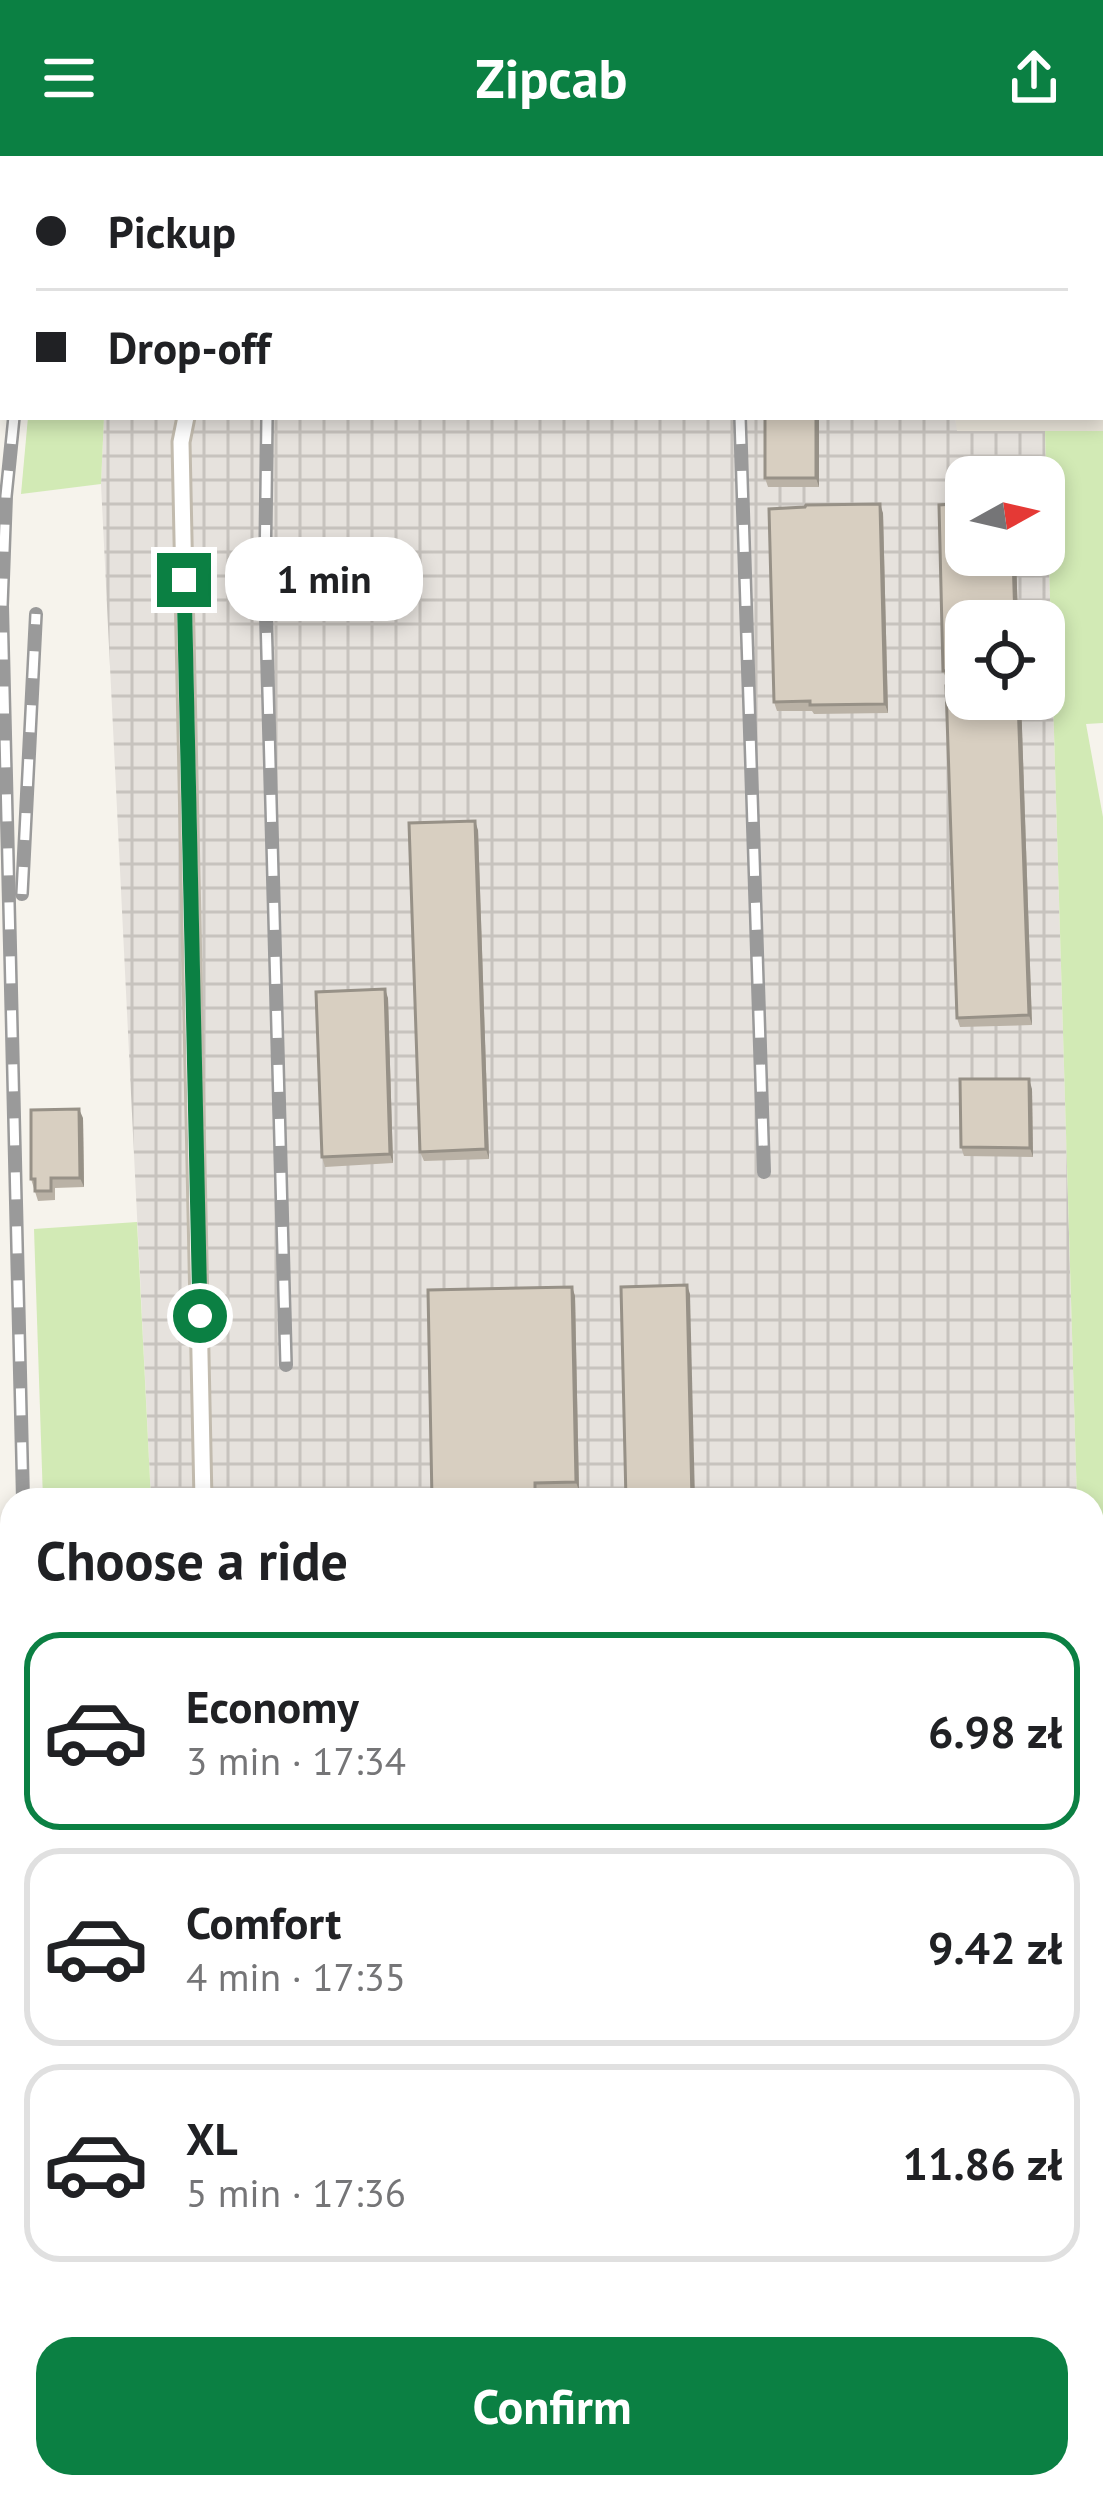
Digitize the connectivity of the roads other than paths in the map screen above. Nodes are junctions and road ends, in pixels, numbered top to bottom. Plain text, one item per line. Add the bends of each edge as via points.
1 (185, 420) edge
2 (203, 1488) edge

1 - 2 lane

